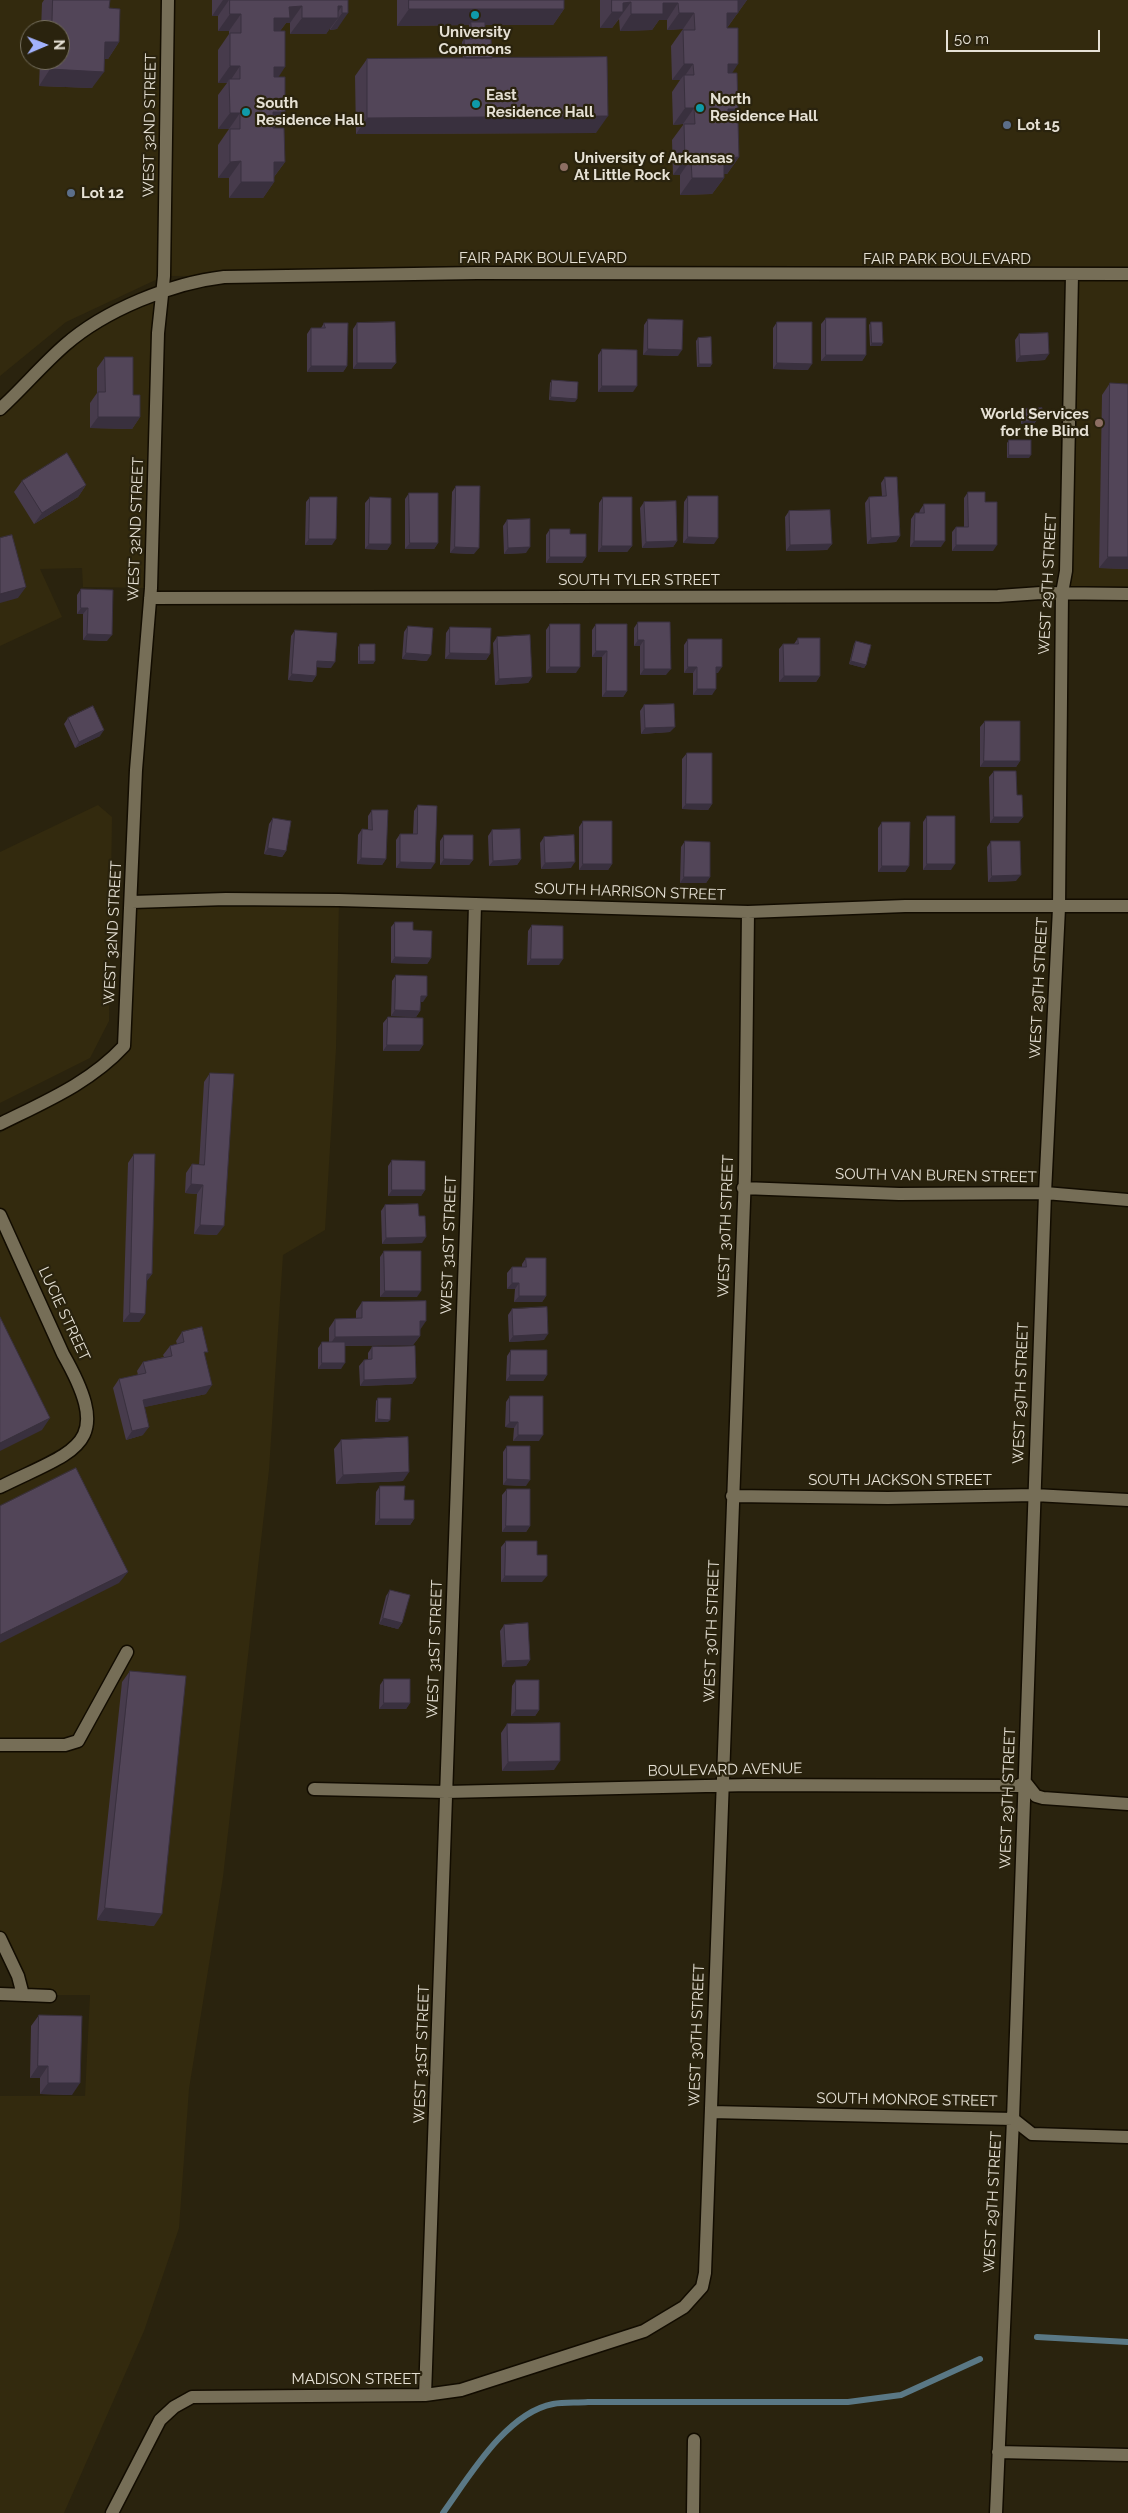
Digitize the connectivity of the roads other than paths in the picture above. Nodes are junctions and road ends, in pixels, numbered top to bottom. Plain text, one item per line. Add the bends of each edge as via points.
1 (168, 0) edge
2 (1128, 274) edge
3 (1072, 275) junction
4 (161, 292) junction
5 (0, 409) edge
6 (1062, 593) junction
7 (1128, 594) edge
8 (150, 598) junction
9 (132, 902) junction
10 (475, 904) junction
11 (1128, 906) edge
12 (1059, 908) junction
13 (748, 912) junction
14 (0, 1124) edge
15 (743, 1188) junction
16 (1045, 1193) junction
17 (1128, 1200) edge
18 (0, 1215) edge
19 (0, 1488) edge
20 (1034, 1495) junction
21 (732, 1496) junction
22 (1128, 1500) edge
23 (127, 1652) dead end
24 (0, 1745) edge
25 (1025, 1782) junction
26 (722, 1788) junction
27 (314, 1789) dead end
28 (446, 1792) junction
29 (1128, 1804) edge
30 (0, 1938) edge
31 (0, 1994) edge
32 (23, 1995) junction
33 (50, 1996) dead end
34 (711, 2112) junction
35 (1013, 2118) junction
36 (1128, 2138) edge
37 (653, 2326) joint
38 (425, 2395) junction
39 (694, 2440) dead end
40 (998, 2452) junction
41 (1128, 2455) edge
42 (112, 2513) edge
43 (693, 2513) edge
44 (996, 2513) edge

1 - 4 street, WEST 32ND STREET via 165,254
2 - 3 street, FAIR PARK BOULEVARD
3 - 4 street, FAIR PARK BOULEVARD via 224,277 201,279
3 - 6 street, WEST 29TH STREET via 1066,572
4 - 5 street, FAIR PARK BOULEVARD via 122,307 66,344
4 - 8 street, WEST 32ND STREET
6 - 7 street, SOUTH TYLER STREET
6 - 8 street, SOUTH TYLER STREET via 998,596
6 - 12 street, WEST 29TH STREET
8 - 9 street, WEST 32ND STREET via 136,770
9 - 10 street, SOUTH HARRISON STREET via 226,899
9 - 14 street, WEST 32ND STREET via 124,1046 82,1082
10 - 13 street, SOUTH HARRISON STREET
10 - 28 street, WEST 31ST STREET
11 - 12 street, SOUTH HARRISON STREET
12 - 13 street, SOUTH HARRISON STREET via 905,906
12 - 16 street, WEST 29TH STREET
13 - 15 street, WEST 30TH STREET
15 - 16 street, SOUTH VAN BUREN STREET via 899,1194
15 - 21 street, WEST 30TH STREET
16 - 17 street, SOUTH VAN BUREN STREET
16 - 20 street, WEST 29TH STREET
18 - 19 street, LUCIE STREET via 85,1399 89,1418 87,1429 74,1450
20 - 21 street, SOUTH JACKSON STREET via 888,1498
20 - 22 street, SOUTH JACKSON STREET
20 - 25 street, WEST 29TH STREET
21 - 26 street, WEST 30TH STREET
23 - 24 street via 78,1741 65,1745
25 - 26 street, BOULEVARD AVENUE via 1018,1786 749,1785
25 - 29 street via 1036,1796 1043,1798
25 - 35 street, WEST 29TH STREET
26 - 28 street, BOULEVARD AVENUE
26 - 34 street, WEST 30TH STREET
27 - 28 street, BOULEVARD AVENUE
28 - 38 street, WEST 31ST STREET
30 - 32 street
31 - 32 street
32 - 33 street
34 - 35 street, SOUTH MONROE STREET
34 - 37 street, WEST 30TH STREET via 702,2286 684,2307
35 - 36 street, SOUTH MONROE STREET via 1032,2134
35 - 40 street, WEST 29TH STREET
37 - 38 street, MADISON STREET via 550,2363 461,2390
38 - 42 street, MADISON STREET via 192,2397 160,2420
39 - 43 street
40 - 41 street
40 - 44 street, WEST 29TH STREET

